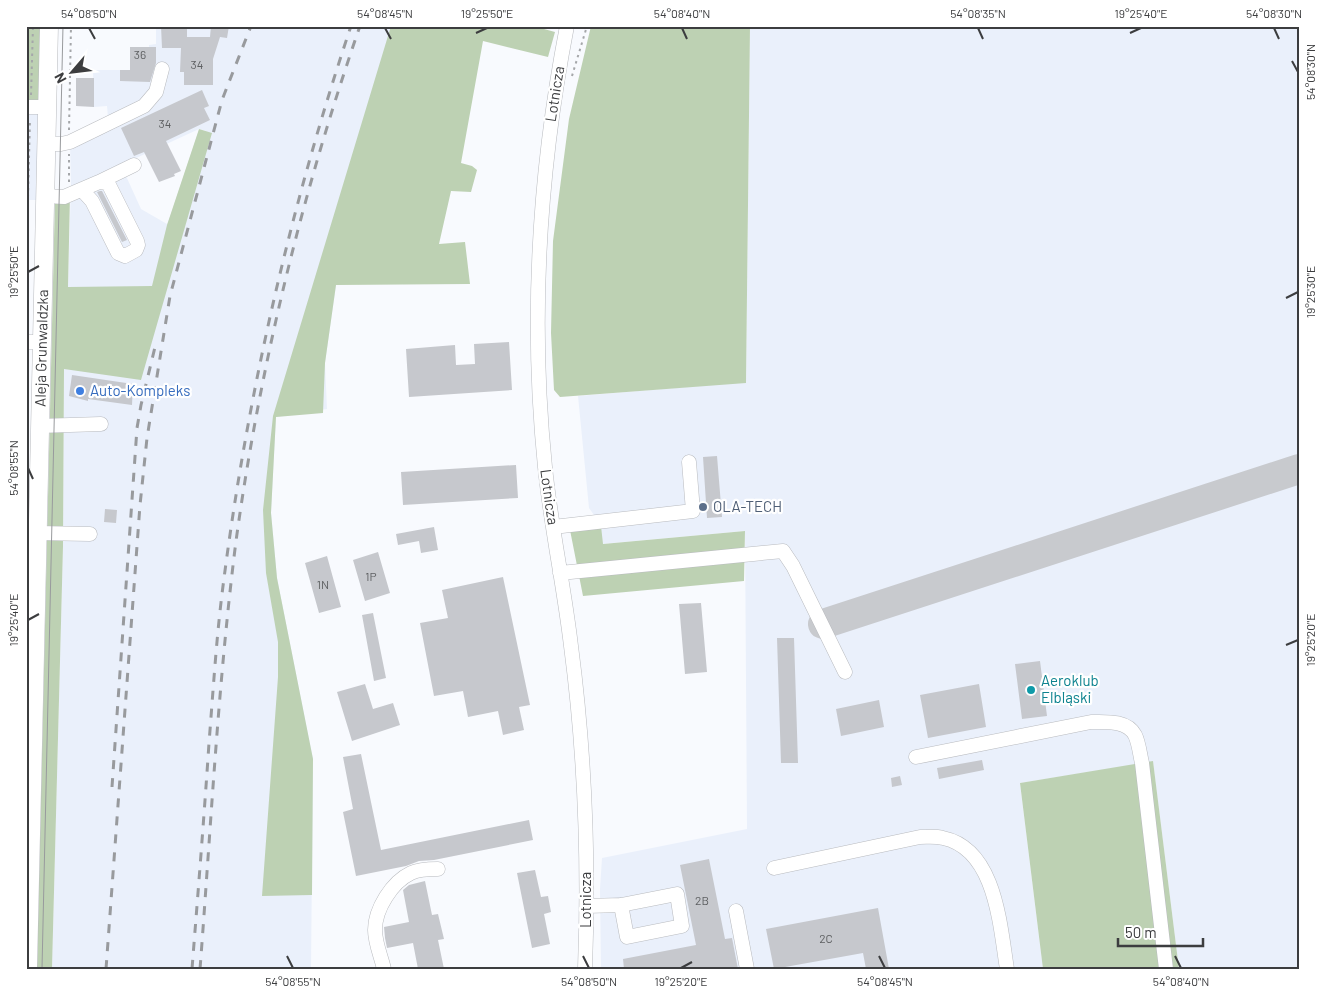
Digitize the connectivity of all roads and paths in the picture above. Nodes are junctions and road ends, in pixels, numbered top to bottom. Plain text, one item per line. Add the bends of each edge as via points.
1 (49, 26) edge
2 (71, 26) edge
3 (567, 26) edge
4 (587, 26) edge
5 (162, 69) dead end
6 (571, 77) dead end
7 (26, 107) edge
8 (47, 107) junction
9 (69, 143) junction
10 (46, 144) junction
11 (134, 165) dead end
12 (99, 182) junction
13 (27, 183) edge
14 (75, 188) junction
15 (45, 196) junction
16 (26, 275) edge
17 (34, 342) edge
18 (101, 424) dead end
19 (39, 426) junction
20 (689, 462) dead end
21 (553, 527) junction
22 (37, 533) junction
23 (90, 534) dead end
24 (31, 555) edge
25 (560, 572) junction
26 (845, 672) dead end
27 (916, 757) dead end
28 (774, 868) dead end
29 (438, 869) dead end
30 (28, 890) edge
31 (621, 905) junction
32 (587, 906) junction
33 (736, 912) dead end
34 (28, 969) edge
35 (384, 969) edge
36 (585, 969) edge
37 (747, 969) edge
38 (1007, 969) edge
39 (1166, 969) edge

1 - 8 main road, Aleja Grunwaldzka
2 - 9 path
3 - 21 street, Lotnicza via 551,117 538,274 542,423
4 - 6 path
5 - 9 street via 156,92 144,106
7 - 8 street
8 - 10 main road, Aleja Grunwaldzka
9 - 10 street
9 - 14 path
10 - 15 main road, Aleja Grunwaldzka
11 - 12 street
12 - 14 street
12 - 14 street via 111,187 137,241 138,248 133,253 125,256 118,252 92,201
13 - 16 path
14 - 15 street via 64,197
15 - 17 main road, Aleja Grunwaldzka
17 - 19 main road, Aleja Grunwaldzka
18 - 19 street
19 - 22 main road, Aleja Grunwaldzka
20 - 21 street via 693,511
21 - 25 street, Lotnicza
22 - 23 street
22 - 24 main road, Aleja Grunwaldzka
24 - 30 main road, Aleja Grunwaldzka
25 - 26 street via 783,551
25 - 32 street, Lotnicza via 580,718
27 - 39 street via 1091,722 1114,723 1130,729 1136,736 1142,763
28 - 38 street via 920,838 953,841 981,866 992,890
29 - 35 street via 412,872 400,880 380,906 375,932
30 - 34 main road, Aleja Grunwaldzka
31 - 31 street via 677,894 682,926 628,937
31 - 32 street
32 - 36 street, Lotnicza
33 - 37 street

